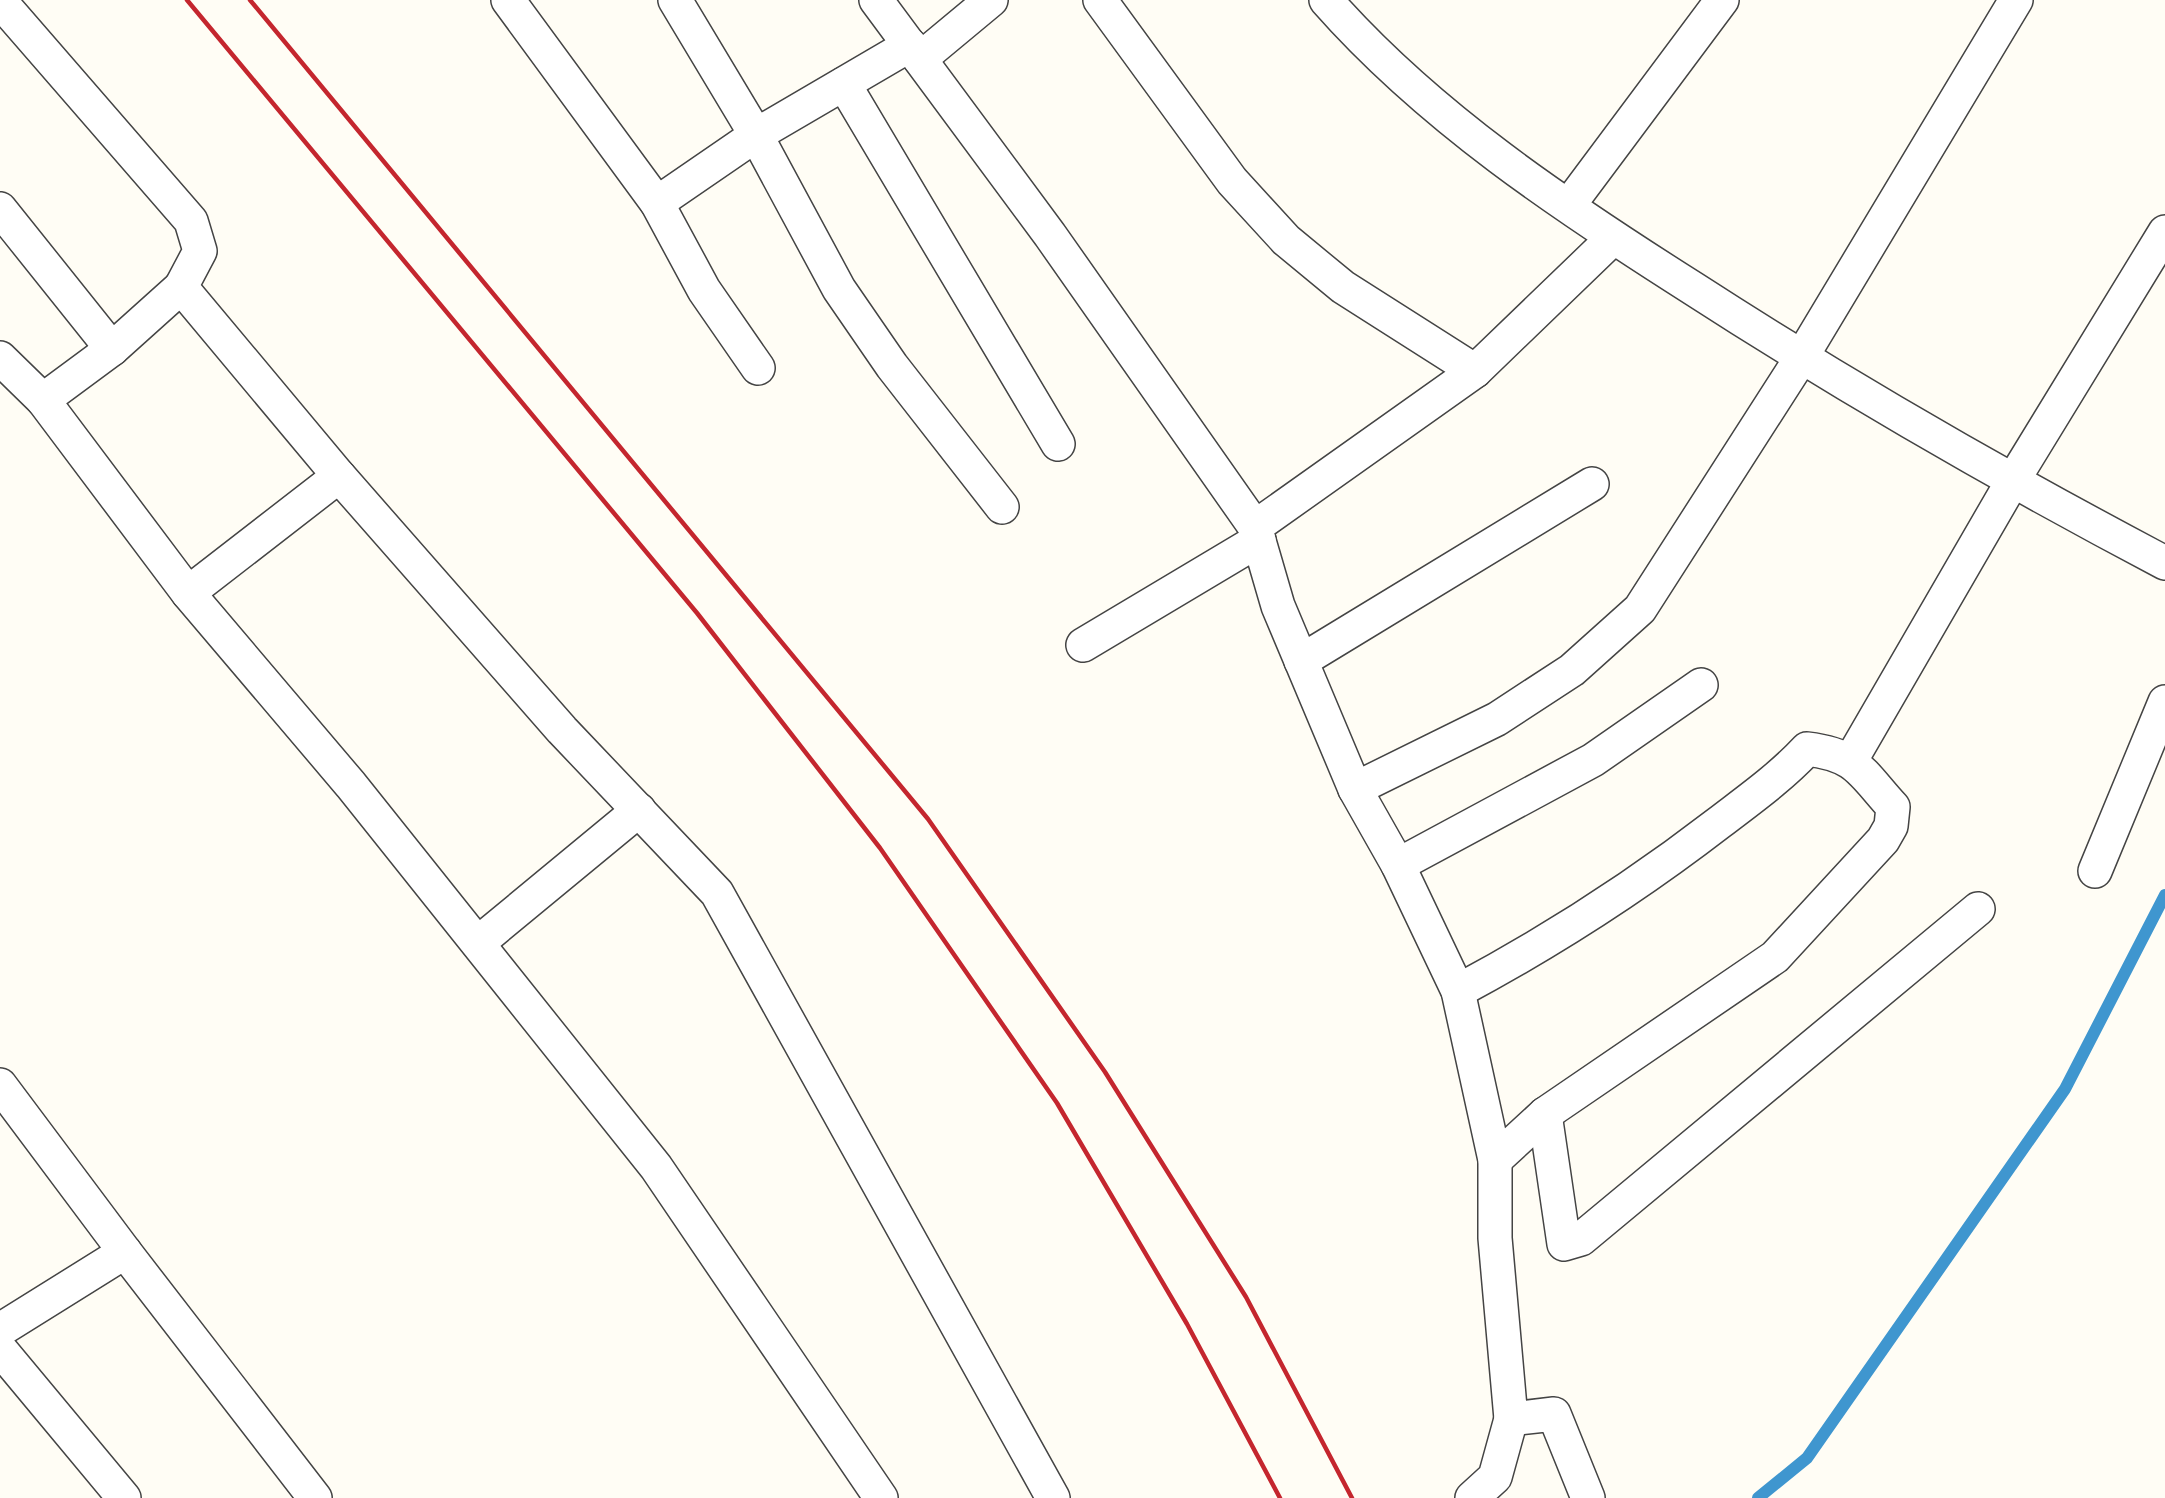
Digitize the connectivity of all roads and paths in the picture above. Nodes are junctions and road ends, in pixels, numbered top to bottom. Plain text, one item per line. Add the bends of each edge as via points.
1 (508, 0) edge
2 (675, 0) edge
3 (876, 0) edge
4 (991, 0) edge
5 (1100, 0) edge
6 (1326, 0) edge
7 (1722, 0) edge
8 (2016, 0) edge
9 (0, 1) edge
10 (915, 52) junction
11 (844, 84) junction
12 (756, 135) junction
13 (657, 203) junction
14 (1569, 205) junction
15 (0, 209) edge
16 (2165, 232) edge
17 (1613, 238) junction
18 (182, 287) junction
19 (112, 349) junction
20 (0, 358) edge
21 (1801, 358) junction
22 (758, 368) dead end
23 (1475, 371) junction
24 (43, 400) junction
25 (1058, 444) dead end
26 (339, 476) junction
27 (2012, 482) junction
28 (1592, 484) dead end
29 (1002, 507) dead end
30 (1257, 533) junction
31 (2165, 564) edge
32 (188, 593) junction
33 (1083, 645) dead end
34 (1302, 661) junction
35 (1701, 685) dead end
36 (2165, 702) edge
37 (1851, 760) junction
38 (1355, 789) junction
39 (639, 810) junction
40 (1398, 866) junction
41 (2096, 871) dead end
42 (1978, 909) dead end
43 (478, 943) junction
44 (1458, 991) junction
45 (0, 1085) edge
46 (1545, 1114) junction
47 (1495, 1160) junction
48 (125, 1252) junction
49 (0, 1330) edge
50 (0, 1349) edge
51 (1511, 1419) junction
52 (124, 1498) edge
53 (315, 1498) edge
54 (881, 1498) edge
55 (1053, 1498) edge
56 (1472, 1498) edge
57 (1588, 1498) edge

1 - 13 street
2 - 12 street
3 - 10 street
4 - 10 street
5 - 23 street via 1232,181 1286,240 1343,287
6 - 14 street via 1352,29 1456,124
7 - 14 street
8 - 21 street
9 - 18 street via 191,220 200,251
10 - 11 street
10 - 30 street via 1050,235
11 - 12 street
11 - 25 street
12 - 13 street
12 - 29 street via 839,289 892,366
13 - 22 street via 704,290
14 - 17 street
15 - 19 street
16 - 27 street
17 - 21 street
17 - 23 street
18 - 19 street
18 - 26 street
19 - 24 street
20 - 24 street
21 - 27 street
21 - 38 street via 1640,609 1572,670 1497,719
23 - 30 street
24 - 32 street
26 - 32 street
26 - 39 street via 562,730
27 - 31 street
27 - 37 street
28 - 34 street
30 - 33 street
30 - 34 street via 1278,606
32 - 43 street via 351,785
34 - 38 street
35 - 40 street via 1593,760
36 - 41 street
37 - 44 street via 1808,749 1789,769 1664,866 1531,952
37 - 46 street via 1893,807 1891,826 1883,840 1775,957
38 - 40 street
39 - 43 street
39 - 55 street via 717,893
40 - 44 street
42 - 46 street via 1581,1239 1564,1244
43 - 54 street via 656,1167
44 - 47 street
45 - 48 street
46 - 47 street
47 - 51 street via 1494,1238
48 - 49 street
48 - 53 street
50 - 52 street
51 - 56 street via 1495,1477
51 - 57 street via 1554,1414

